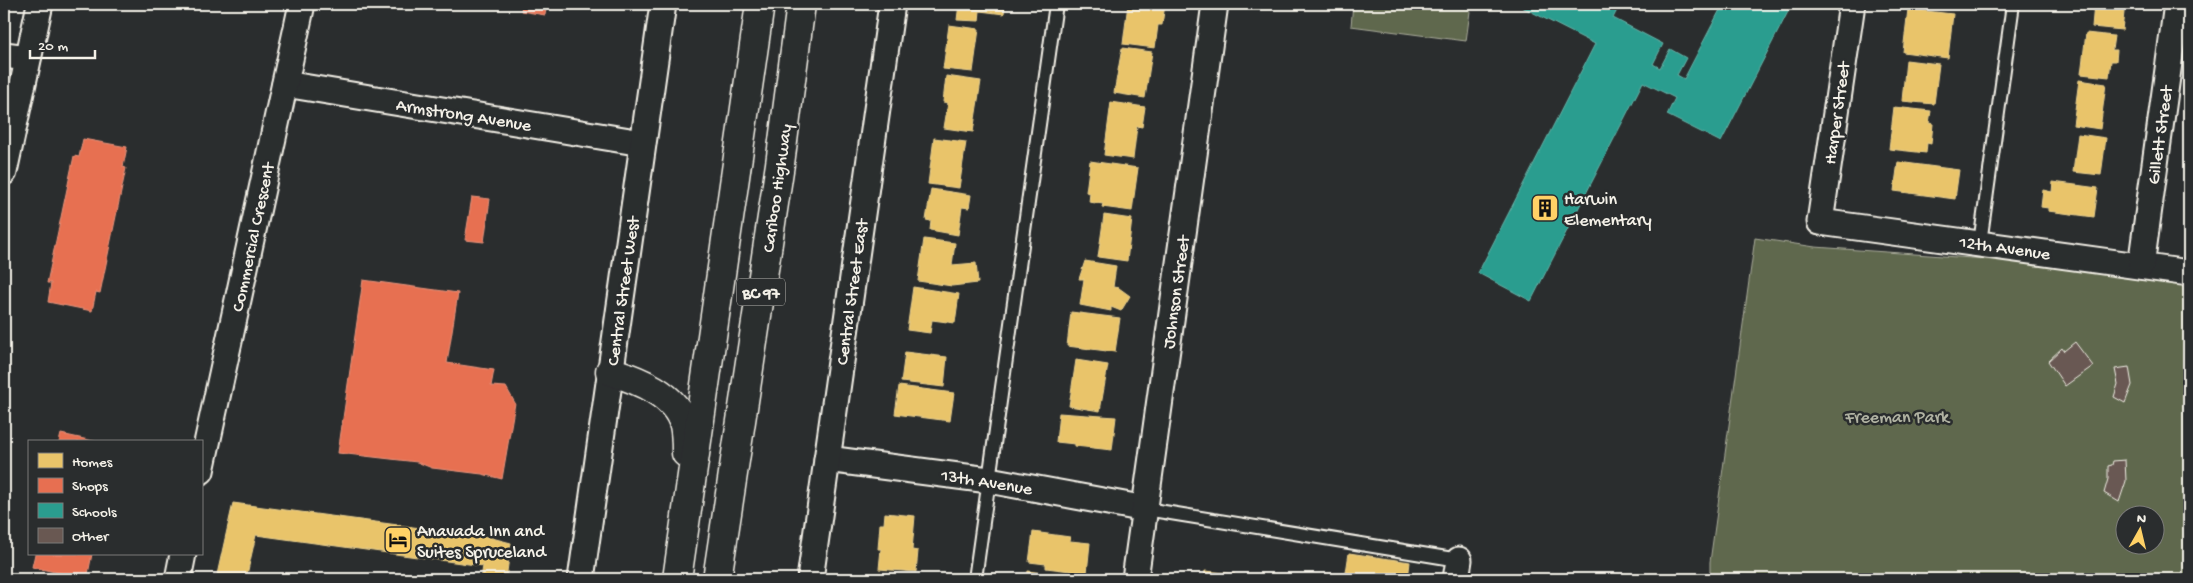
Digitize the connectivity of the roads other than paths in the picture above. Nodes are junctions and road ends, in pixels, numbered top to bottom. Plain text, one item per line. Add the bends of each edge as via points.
1 (40, 4) edge
2 (302, 4) edge
3 (663, 4) edge
4 (760, 4) edge
5 (801, 4) edge
6 (892, 4) edge
7 (1056, 4) edge
8 (1215, 4) edge
9 (1852, 4) edge
10 (2013, 4) edge
11 (2177, 4) edge
12 (16, 57) edge
13 (285, 84) junction
14 (642, 143) junction
15 (4, 172) edge
16 (1820, 222) joint
17 (1980, 243) junction
18 (2141, 266) junction
19 (2189, 273) edge
20 (610, 371) junction
21 (828, 459) junction
22 (202, 466) edge
23 (989, 480) junction
24 (689, 498) junction
25 (1146, 509) junction
26 (183, 556) edge
27 (1457, 570) edge
28 (178, 579) edge
29 (581, 579) edge
30 (677, 579) edge
31 (718, 579) edge
32 (810, 579) edge
33 (975, 579) edge
34 (1135, 579) edge

1 - 12 street
2 - 13 street, Commercial Crescent
3 - 14 street, Central Street West
4 - 24 highway, BC 97
5 - 31 highway, Cariboo Highway / BC 97
6 - 21 street, Central Street East
7 - 23 lane
8 - 25 street, Johnson Street
9 - 16 street, Harper Street
10 - 17 lane
11 - 18 street, Gillett Street
12 - 15 street
13 - 14 street, Armstrong Avenue
13 - 22 street, Commercial Crescent
14 - 20 street, Central Street West
16 - 17 street, 12th Avenue
17 - 18 street, 12th Avenue
18 - 19 street, 12th Avenue
20 - 24 highway via 633,378 669,399 679,412 684,426
20 - 29 street, Central Street West
21 - 23 street, 13th Avenue
21 - 32 street, Central Street East
23 - 25 street, 13th Avenue
23 - 33 lane
24 - 30 highway, BC 97
25 - 27 lane
25 - 34 street, Johnson Street
26 - 28 street

